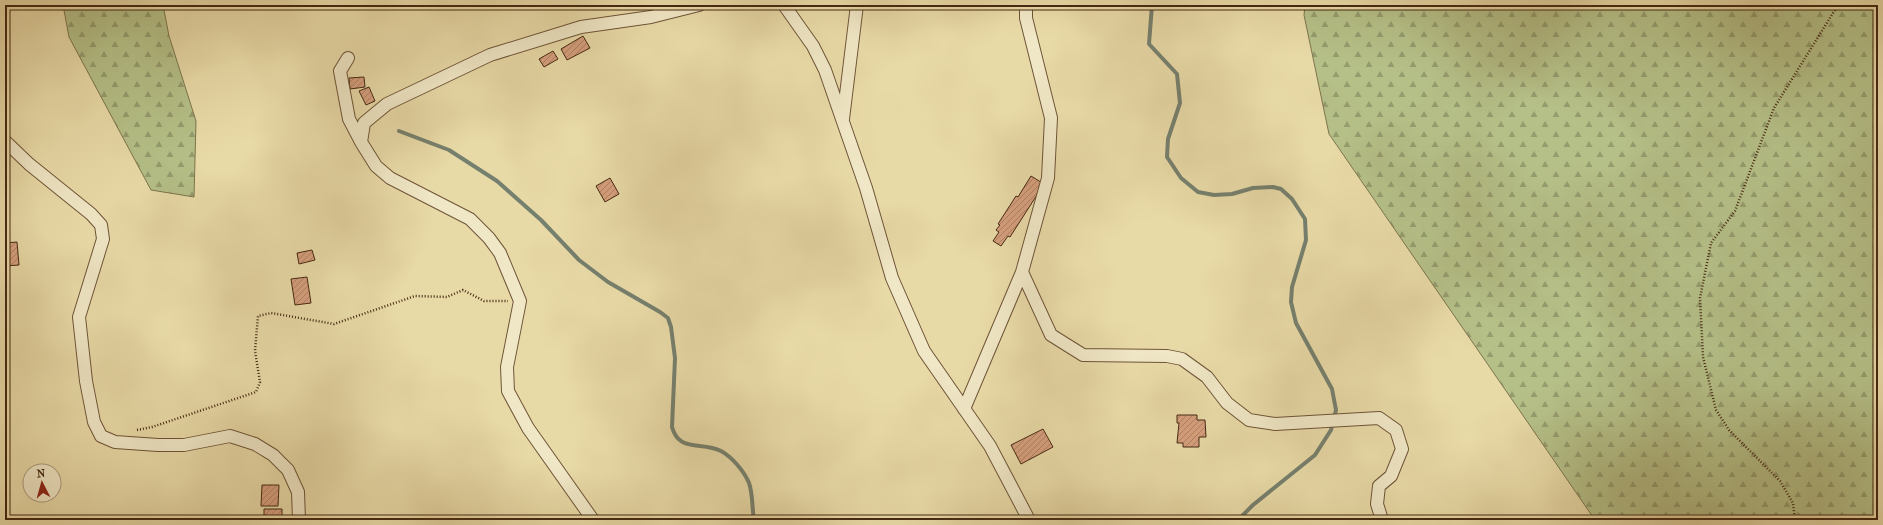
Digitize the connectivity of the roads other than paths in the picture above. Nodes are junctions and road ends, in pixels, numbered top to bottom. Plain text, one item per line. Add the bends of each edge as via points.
1 (699, 5) edge
2 (784, 5) edge
3 (857, 5) edge
4 (1026, 5) edge
5 (348, 58) dead end
6 (843, 122) junction
7 (5, 141) edge
8 (361, 142) junction
9 (1022, 272) junction
10 (964, 409) junction
11 (299, 520) edge
12 (593, 520) edge
13 (1029, 520) edge
14 (1382, 520) edge

1 - 8 street via 651,17 581,27 490,55 387,104 364,123
2 - 6 street via 813,46 825,70
3 - 6 street
4 - 9 street via 1026,18 1051,118 1048,178
5 - 8 street via 340,71 349,119
6 - 10 street via 866,188 892,278 924,350
7 - 11 street via 101,225 103,239 79,317 86,381 94,422 102,436 115,442 158,445 184,444 230,436 255,444 273,455 288,470 298,492
8 - 12 street via 376,166 390,178 470,218 490,238 500,253 520,301 508,367 508,391 528,428
9 - 10 street
9 - 14 street via 1051,335 1083,355 1167,356 1182,359 1207,377 1227,403 1249,420 1275,424 1379,418 1396,430 1402,449 1391,476 1379,486 1377,504
10 - 13 street via 990,446

